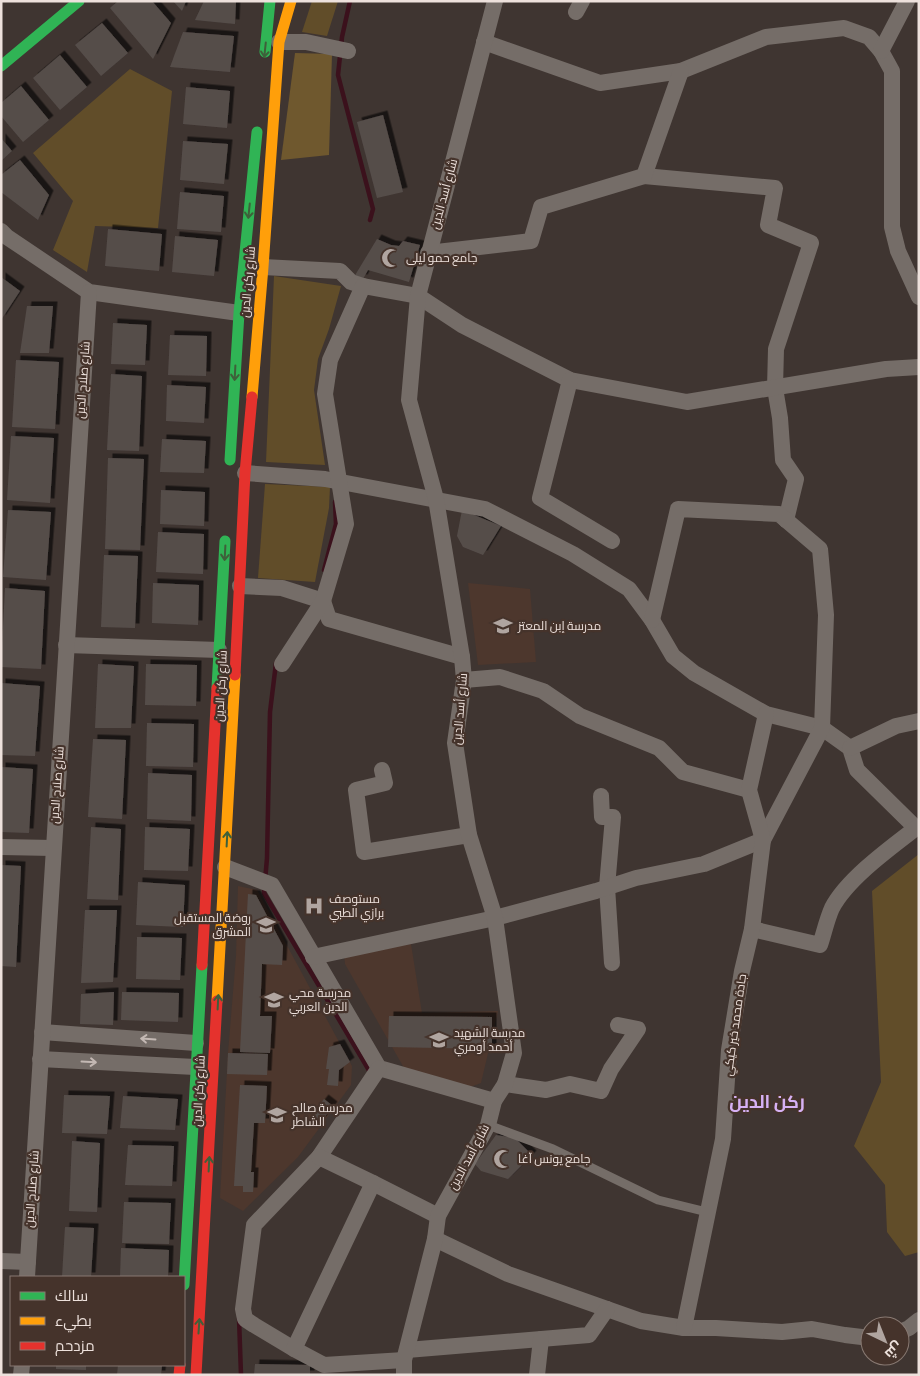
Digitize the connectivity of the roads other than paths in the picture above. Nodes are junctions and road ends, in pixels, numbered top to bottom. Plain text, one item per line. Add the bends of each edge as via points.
1 (79, 1) edge
2 (270, 1) edge
3 (291, 1) edge
4 (495, 1) edge
5 (910, 4) edge
6 (280, 42) junction
7 (484, 42) junction
8 (348, 51) dead end
9 (881, 51) junction
10 (264, 60) dead end
11 (1, 66) edge
12 (681, 71) junction
13 (258, 118) dead end
14 (644, 176) junction
15 (1, 231) edge
16 (428, 252) junction
17 (263, 267) junction
18 (357, 284) junction
19 (89, 292) junction
20 (418, 296) junction
21 (919, 297) edge
22 (239, 314) junction
23 (919, 367) edge
24 (570, 380) junction
25 (775, 388) junction
26 (237, 472) junction
27 (339, 482) junction
28 (436, 499) junction
29 (786, 520) junction
30 (226, 532) dead end
31 (612, 541) dead end
32 (240, 586) junction
33 (317, 599) junction
34 (652, 620) junction
35 (66, 645) junction
36 (219, 650) junction
37 (462, 657) junction
38 (282, 664) dead end
39 (464, 680) junction
40 (766, 714) junction
41 (919, 721) edge
42 (822, 728) junction
43 (850, 748) junction
44 (382, 770) dead end
45 (749, 790) junction
46 (601, 796) dead end
47 (917, 828) edge
48 (469, 835) junction
49 (763, 840) junction
50 (1, 847) edge
51 (53, 848) junction
52 (225, 867) junction
53 (607, 887) junction
54 (496, 918) junction
55 (752, 929) junction
56 (313, 957) junction
57 (612, 962) dead end
58 (618, 1025) dead end
59 (42, 1032) junction
60 (196, 1043) junction
61 (40, 1059) junction
62 (195, 1067) junction
63 (379, 1068) junction
64 (505, 1084) junction
65 (494, 1101) junction
66 (488, 1125) junction
67 (319, 1157) junction
68 (373, 1183) junction
69 (707, 1212) junction
70 (438, 1216) junction
71 (435, 1239) junction
72 (1, 1261) edge
73 (27, 1270) edge
74 (184, 1276) edge
75 (607, 1309) junction
76 (684, 1328) junction
77 (860, 1337) edge
78 (541, 1339) junction
79 (294, 1350) junction
80 (405, 1362) edge
81 (323, 1370) edge
82 (196, 1375) edge
83 (537, 1375) edge

1 - 11 main road
2 -> 10 main road
3 - 6 main road, شارع ركن الدين
4 - 7 street, شارع أسد الدين
5 - 9 street
6 - 8 street via 306,42
6 - 17 main road, شارع ركن الدين
7 - 12 street via 600,84
7 - 16 street, شارع أسد الدين
9 - 12 street via 869,37 844,28 766,37
9 - 21 street via 892,71 892,227 898,251
12 - 14 street
13 -> 22 main road, شارع ركن الدين
14 - 16 street via 541,208 530,241
14 - 25 street via 775,188 768,225 811,244 776,349
15 - 19 street
16 - 20 street, شارع أسد الدين
17 - 18 street via 340,271
17 - 26 main road, شارع ركن الدين
18 - 20 street
18 - 27 street via 330,360 325,394
19 - 22 street
19 - 35 street, شارع صلاح الدين
20 - 24 street via 462,324
20 - 28 street, شارع أسد الدين via 409,400
22 -> 26 main road, شارع ركن الدين
23 - 25 street
24 - 25 street via 687,402
24 - 31 street via 540,498
25 - 29 street via 783,460 796,480
26 - 27 street
26 - 32 main road, شارع ركن الدين
27 - 28 street
27 - 33 street via 346,524
28 - 34 street via 485,509 573,554 629,589
28 - 37 street, شارع أسد الدين
29 - 34 street via 779,514 678,508
29 - 42 street via 820,549 826,615
30 -> 36 main road, شارع ركن الدين
32 - 33 street via 282,588
52 -> 32 main road, شارع ركن الدين
33 - 37 street via 329,618
33 - 38 street
34 - 40 street via 673,656 694,674
35 - 36 street
35 - 51 street, شارع صلاح الدين
36 - 60 main road, شارع ركن الدين
37 - 39 street, شارع أسد الدين
39 - 45 street via 500,677 543,691 580,716 659,748 683,772
39 - 48 street, شارع أسد الدين via 455,743
40 - 42 street
40 - 45 street
41 - 43 street via 896,726
42 - 43 street
42 - 49 street
43 - 47 street via 857,770
44 - 48 street via 385,783 356,790 364,852
45 - 49 street
46 - 53 street via 602,817 613,817
47 - 55 street via 852,882 832,908 820,945
48 - 54 street, شارع أسد الدين
49 - 53 street via 704,864
49 - 55 street, جادة محمد خير كيكي
50 - 51 street
51 - 59 street, شارع صلاح الدين
52 - 56 street via 265,882
82 -> 52 main road, شارع ركن الدين
53 - 54 street
53 - 57 street
54 - 56 street
54 - 64 street, شارع أسد الدين via 514,1053
55 - 69 street, جادة محمد خير كيكي via 729,1050 723,1139
56 - 63 street
58 - 64 street via 638,1028 601,1091 570,1084 546,1090
60 -> 59 street
59 - 61 street, شارع صلاح الدين
60 - 62 main road, شارع ركن الدين
61 -> 62 street
61 - 73 street, شارع صلاح الدين
62 - 74 main road, شارع ركن الدين
63 - 65 street
63 - 67 street
64 - 65 street, شارع أسد الدين
65 - 66 street, شارع أسد الدين
66 - 69 lane via 553,1149 658,1200
66 - 70 street, شارع أسد الدين
67 - 68 street
67 - 79 street via 249,1224 243,1309 246,1319
68 - 70 street
68 - 79 street
69 - 76 street, جادة محمد خير كيكي
70 - 71 street, شارع أسد الدين
71 - 75 street via 508,1274
71 - 80 street, شارع أسد الدين
72 - 73 street
75 - 76 street via 641,1321
75 - 78 street via 589,1335
76 - 77 street via 782,1332 812,1328
78 - 80 street
78 - 83 street
79 - 81 street
80 - 81 street

